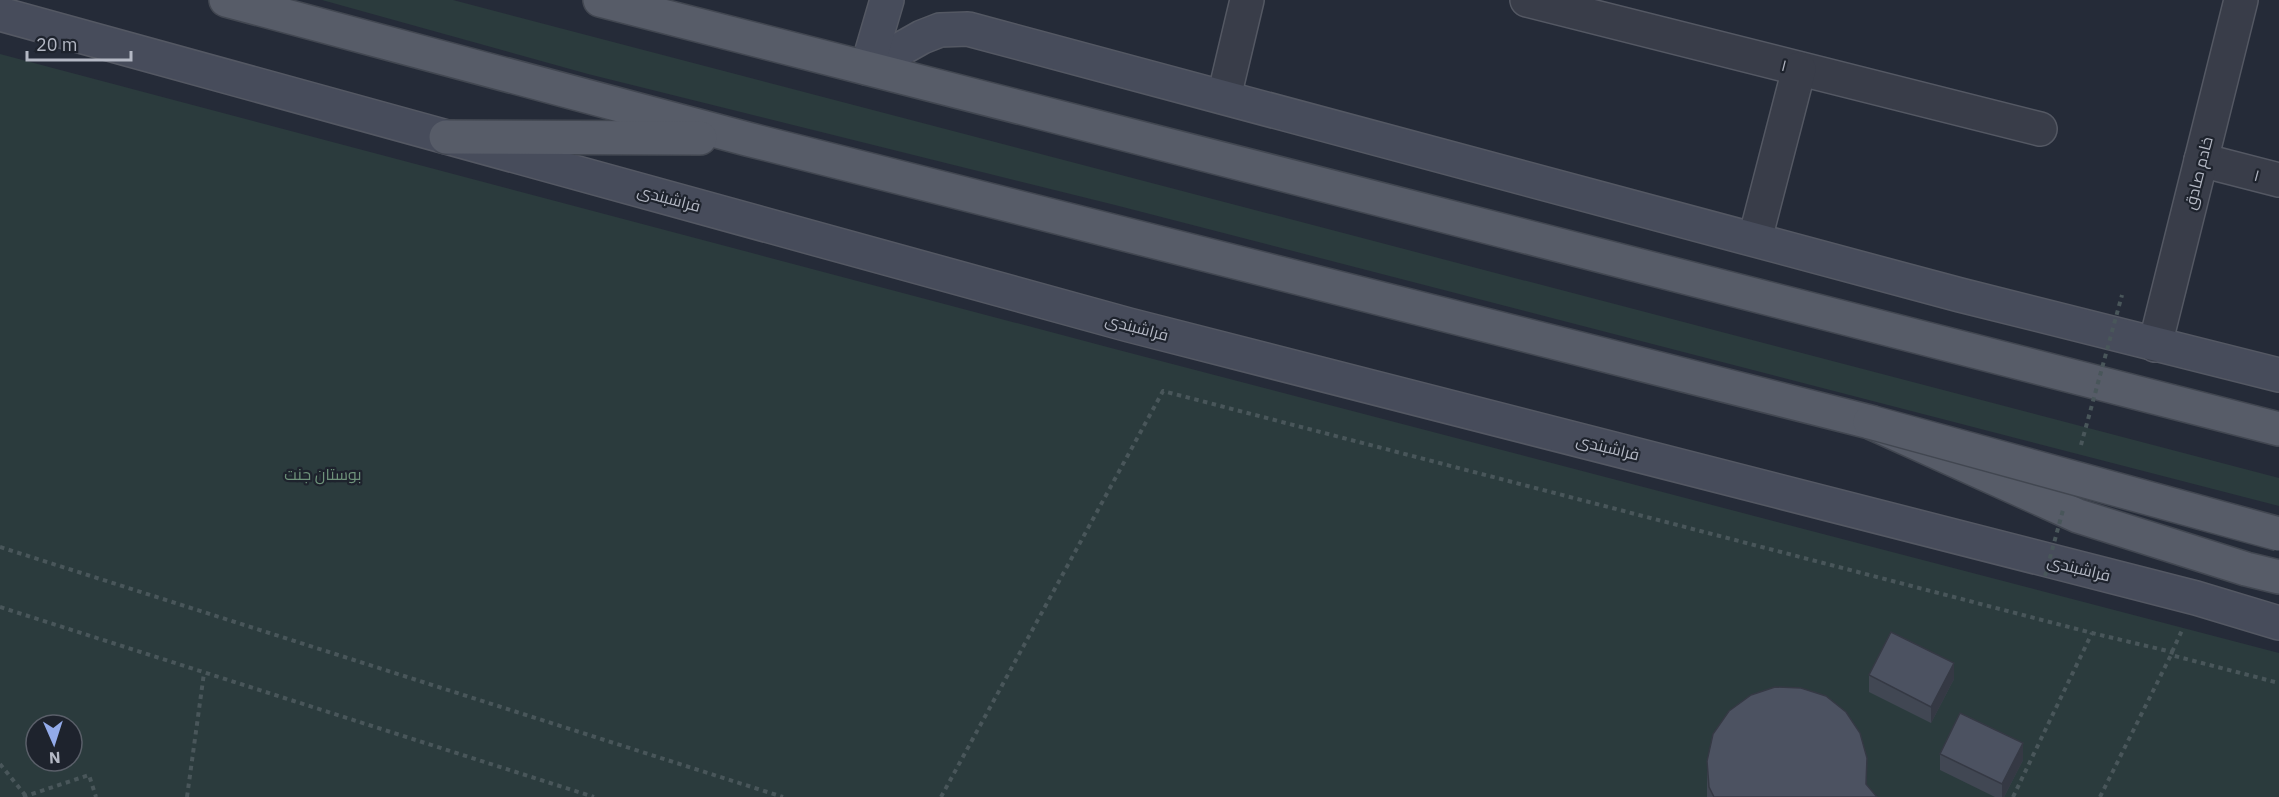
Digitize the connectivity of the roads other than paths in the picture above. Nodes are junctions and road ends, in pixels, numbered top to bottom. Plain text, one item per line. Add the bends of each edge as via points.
1 (226, 0) edge
2 (600, 0) edge
3 (887, 0) edge
4 (1247, 0) edge
5 (1527, 0) edge
6 (2241, 0) edge
7 (0, 14) edge
8 (867, 68) junction
9 (1799, 69) junction
10 (1224, 97) junction
11 (2040, 129) dead end
12 (446, 136) junction
13 (747, 139) junction
14 (2201, 160) junction
15 (2279, 180) edge
16 (1755, 238) junction
17 (2155, 345) junction
18 (2279, 375) edge
19 (1870, 422) junction
20 (2279, 429) edge
21 (2279, 534) edge
22 (2279, 577) edge
23 (2279, 623) edge

1 - 13 main road
2 - 8 main road
3 - 8 main road
4 - 10 street
5 - 9 street, ۱
6 - 14 street, خادم صادق
7 - 12 main road, فراشبندی
8 - 10 main road via 922,37 940,30 968,28
8 - 20 main road
9 - 11 street, ۱
9 - 16 street
10 - 16 main road
12 - 13 main road
12 - 23 main road, فراشبندی via 1129,325 2163,589
13 - 19 main road
14 - 15 street, ۱
14 - 17 street, خادم صادق
16 - 17 main road
17 - 18 main road
19 - 21 main road, bridge
19 - 22 main road via 2078,516

